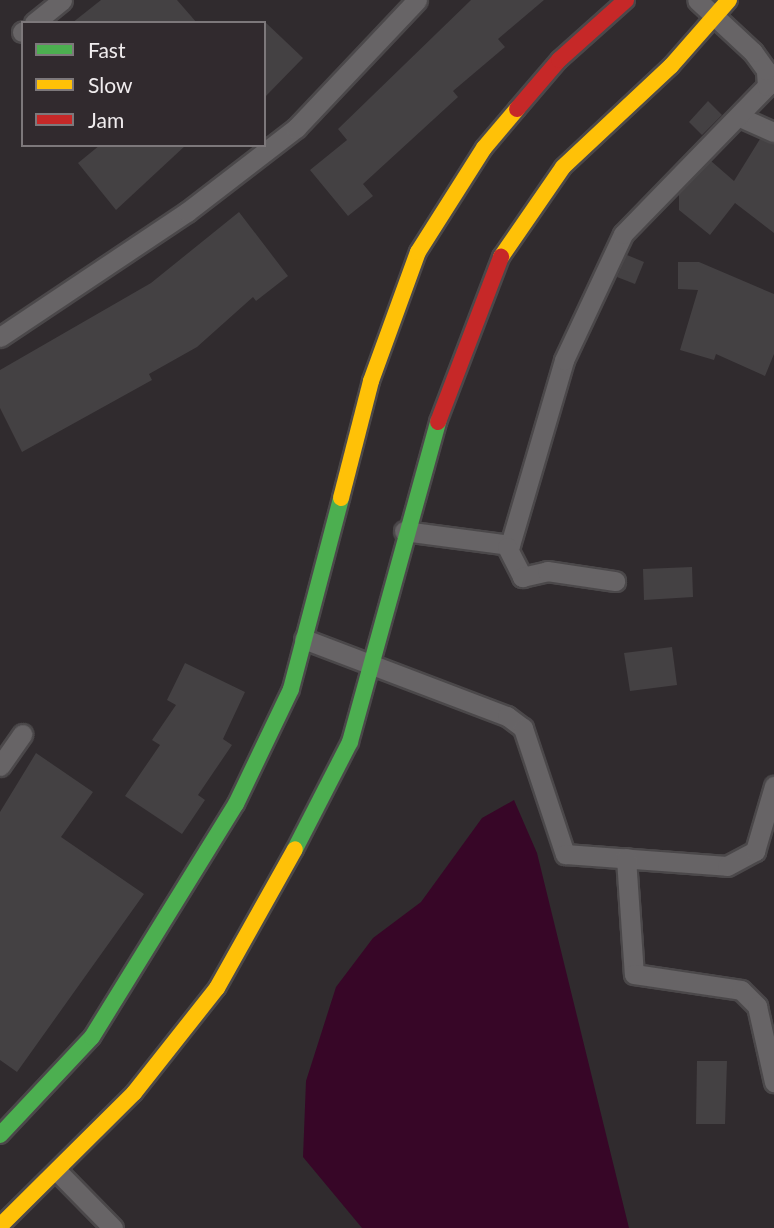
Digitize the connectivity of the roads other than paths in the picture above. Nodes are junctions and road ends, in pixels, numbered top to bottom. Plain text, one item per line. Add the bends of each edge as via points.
1 (62, 0) edge
2 (417, 0) edge
3 (626, 0) edge
4 (697, 0) edge
5 (729, 0) edge
6 (717, 16) junction
7 (36, 21) edge
8 (770, 67) edge
9 (742, 118) junction
10 (774, 132) edge
11 (0, 337) edge
12 (404, 531) junction
13 (507, 547) junction
14 (615, 581) dead end
15 (303, 639) junction
16 (372, 665) junction
17 (22, 734) dead end
18 (0, 766) edge
19 (774, 786) edge
20 (626, 858) junction
21 (774, 1082) edge
22 (0, 1135) edge
23 (57, 1171) junction
24 (0, 1201) edge
25 (6, 1221) edge
26 (113, 1228) edge

1 - 7 street
2 - 11 street via 296,128 187,212
3 - 15 street via 559,60 484,148 418,252 371,381
4 - 6 street
5 - 6 street
6 - 8 street
6 - 12 street via 564,167 509,238 468,332
8 - 9 street via 766,86
9 - 10 street
9 - 13 street via 638,213 617,245 564,360
12 - 13 street
12 - 16 street
13 - 14 street via 522,577 547,571
15 - 16 street
15 - 22 street via 291,689 236,804 145,959 92,1037
16 - 20 street via 507,716 534,746 565,854
16 - 23 street via 350,742 217,988 134,1093
17 - 18 street
19 - 20 street via 764,834 740,860 727,866
20 - 21 street via 634,974 741,990 757,1006
23 - 25 street
23 - 26 street
24 - 25 street

